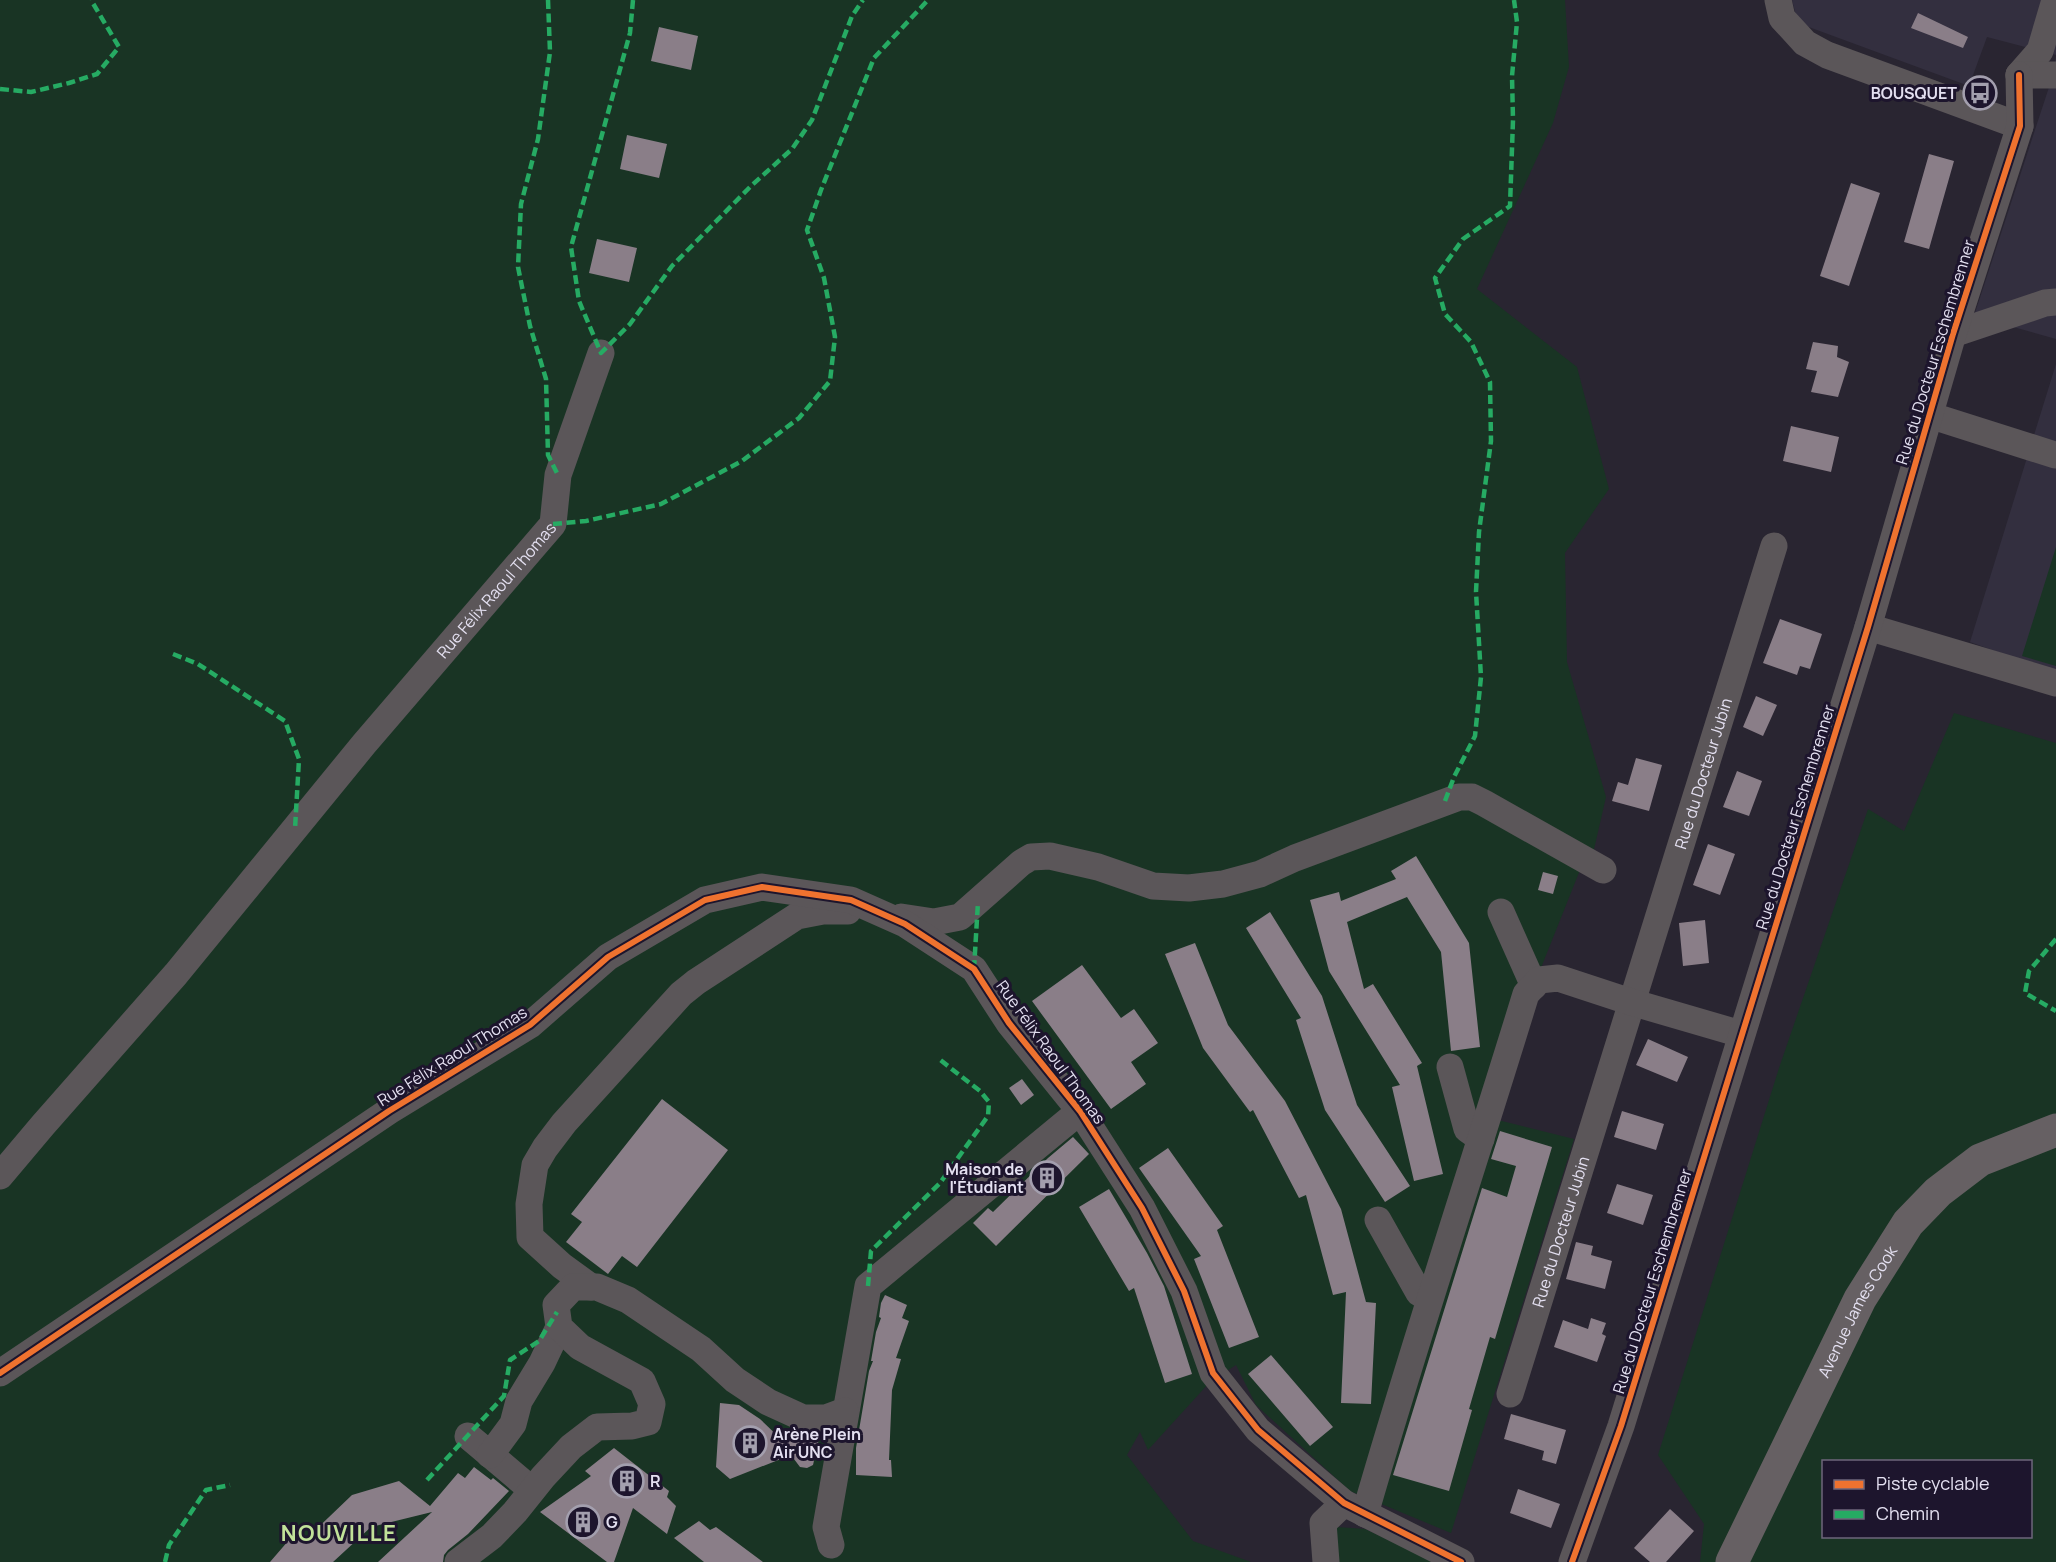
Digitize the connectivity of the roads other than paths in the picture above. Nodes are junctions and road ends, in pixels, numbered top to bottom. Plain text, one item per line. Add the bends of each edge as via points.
1 (1778, 0) edge
2 (2055, 0) edge
3 (2019, 75) junction
4 (2056, 75) edge
5 (2020, 126) junction
6 (2056, 302) edge
7 (1953, 334) junction
8 (601, 353) dead end
9 (1929, 415) junction
10 (2055, 455) edge
11 (1774, 546) dead end
12 (1868, 627) junction
13 (2056, 683) edge
14 (1603, 870) dead end
15 (1501, 912) dead end
16 (883, 913) junction
17 (1534, 986) junction
18 (1631, 1002) junction
19 (1741, 1034) junction
20 (1450, 1067) dead end
21 (1080, 1112) junction
22 (2056, 1130) edge
23 (1481, 1139) junction
24 (0, 1176) edge
25 (1378, 1220) dead end
26 (591, 1287) junction
27 (1429, 1297) junction
28 (559, 1327) junction
29 (0, 1373) edge
30 (1510, 1394) dead end
31 (845, 1411) junction
32 (468, 1436) dead end
33 (490, 1455) junction
34 (532, 1490) junction
35 (1354, 1509) junction
36 (831, 1545) dead end
37 (458, 1562) edge
38 (1326, 1562) edge
39 (1461, 1562) edge
40 (1572, 1562) edge
41 (1732, 1562) edge

1 - 5 street via 1782,18 1805,43 1827,55
2 - 3 street via 2040,51
3 - 4 street
3 - 5 street, Rue du Docteur Eschembrenner
5 - 7 street, Rue du Docteur Eschembrenner
6 - 7 street
7 - 9 street, Rue du Docteur Eschembrenner
8 - 24 street, Rue Félix Raoul Thomas via 558,475 554,524 364,744 177,974
9 - 10 street
9 - 12 street, Rue du Docteur Eschembrenner
11 - 18 street, Rue du Docteur Jubin
12 - 13 street
12 - 19 street, Rue du Docteur Eschembrenner
14 - 16 street via 1484,802 1460,797 1260,874 1222,884 1189,888 1153,886 1098,867 1042,855 1021,863 960,917 934,922
15 - 17 street
16 - 21 street, Rue Félix Raoul Thomas via 974,969 1009,1023
16 - 26 street via 845,910 797,916 696,982 557,1131 535,1165 529,1204 530,1237
16 - 29 street, Rue Félix Raoul Thomas via 851,900 762,887 705,900 608,957 530,1025 389,1111
17 - 18 street via 1539,980 1558,978
17 - 23 street via 1526,994
18 - 19 street
18 - 30 street, Rue du Docteur Jubin
19 - 40 street, Rue du Docteur Eschembrenner via 1621,1426
20 - 23 street via 1467,1129
21 - 31 street via 868,1286
21 - 35 street, Rue Félix Raoul Thomas via 1142,1208 1184,1292 1213,1373 1258,1430
22 - 41 main road, Avenue James Cook via 1980,1160 1938,1192 1908,1223 1860,1299
23 - 27 street
25 - 27 street via 1419,1293
26 - 28 street via 573,1287 556,1305
26 - 31 street via 628,1300 667,1325 768,1402 803,1418 826,1418
27 - 35 street
28 - 33 street via 519,1401 513,1424
28 - 34 street via 580,1347 642,1382 652,1404 648,1422 597,1428 571,1447
31 - 36 street via 826,1527
32 - 33 street
33 - 34 street
34 - 37 street via 492,1536
35 - 38 street via 1323,1522
35 - 39 street, Rue Félix Raoul Thomas

